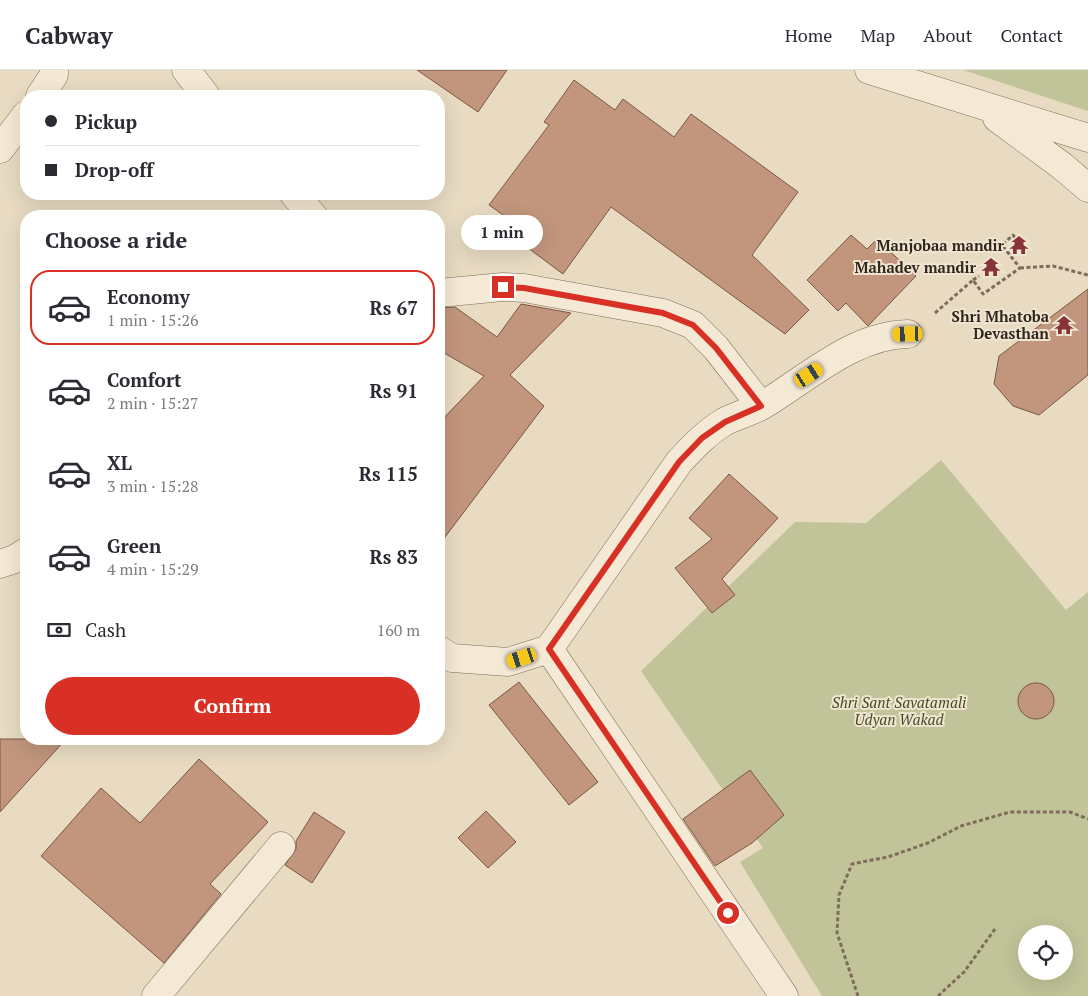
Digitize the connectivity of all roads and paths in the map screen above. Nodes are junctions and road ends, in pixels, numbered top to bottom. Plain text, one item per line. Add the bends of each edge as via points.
1 (186, 70) edge
2 (869, 70) edge
3 (201, 90) edge
4 (980, 105) junction
5 (20, 123) edge
6 (1088, 138) edge
7 (0, 149) edge
8 (1088, 188) edge
9 (299, 200) edge
10 (308, 210) edge
11 (1016, 239) dead end
12 (1020, 268) junction
13 (979, 276) dead end
14 (1088, 276) edge
15 (973, 280) junction
16 (445, 292) edge
17 (908, 334) joint
18 (761, 406) junction
19 (20, 556) edge
20 (0, 564) edge
21 (549, 649) junction
22 (445, 654) edge
23 (1088, 819) edge
24 (281, 846) dead end
25 (995, 930) dead end
26 (156, 996) edge
27 (784, 996) edge
28 (858, 996) edge
29 (938, 996) edge

1 - 3 street
2 - 4 street
4 - 6 street
4 - 8 street
5 - 7 street
9 - 10 street
11 - 12 path via 1013,235 1002,245
12 - 14 path via 1053,266
12 - 15 path via 983,294
13 - 15 path
15 - 17 path
16 - 18 street via 524,288 663,313 693,325 716,348
17 - 18 street via 881,338 841,354
18 - 21 street via 725,422 702,438 679,462
19 - 20 street
21 - 22 street via 508,662 452,658
21 - 27 street
23 - 28 path via 1070,812 1010,812 961,826 928,843 888,857 852,864 839,895 837,933
24 - 26 street
25 - 29 path via 964,972

